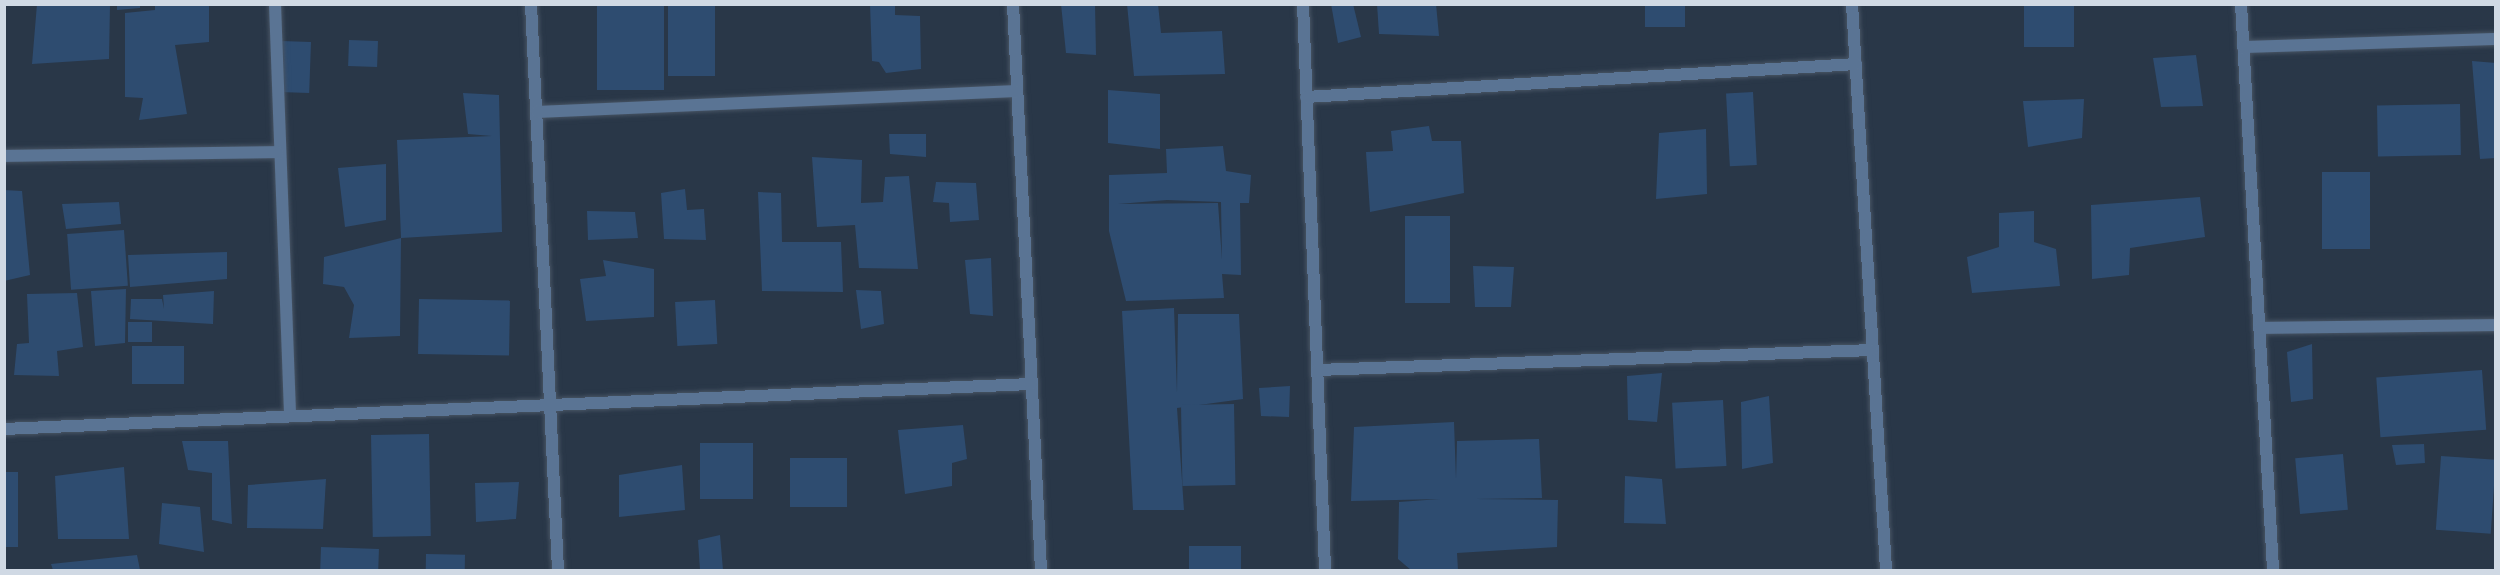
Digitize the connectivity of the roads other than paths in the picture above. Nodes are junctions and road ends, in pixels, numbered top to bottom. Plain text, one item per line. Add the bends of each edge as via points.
1 (275, 4) edge
2 (531, 4) edge
3 (1013, 4) edge
4 (1303, 4) edge
5 (1852, 4) edge
6 (2241, 4) edge
7 (2496, 39) edge
8 (2243, 47) junction
9 (1856, 64) junction
10 (1017, 91) junction
11 (1306, 98) junction
12 (537, 112) junction
13 (278, 152) junction
14 (4, 156) edge
15 (2496, 325) edge
16 (2260, 328) junction
17 (1872, 350) junction
18 (1317, 370) junction
19 (1032, 384) junction
20 (550, 405) junction
21 (290, 416) junction
22 (4, 429) edge
23 (558, 570) edge
24 (1041, 570) edge
25 (1325, 570) edge
26 (1886, 570) edge
27 (2273, 570) edge

1 - 13 street
2 - 12 street
3 - 10 street
4 - 11 street
5 - 9 street
6 - 8 street
7 - 8 street
8 - 16 street
9 - 11 street
9 - 17 street
10 - 12 street
10 - 19 street
11 - 18 street
12 - 20 street
13 - 14 street
13 - 21 street
15 - 16 street
16 - 27 street
17 - 18 street
17 - 26 street
18 - 25 street
19 - 20 street
19 - 24 street
20 - 21 street
20 - 23 street
21 - 22 street

